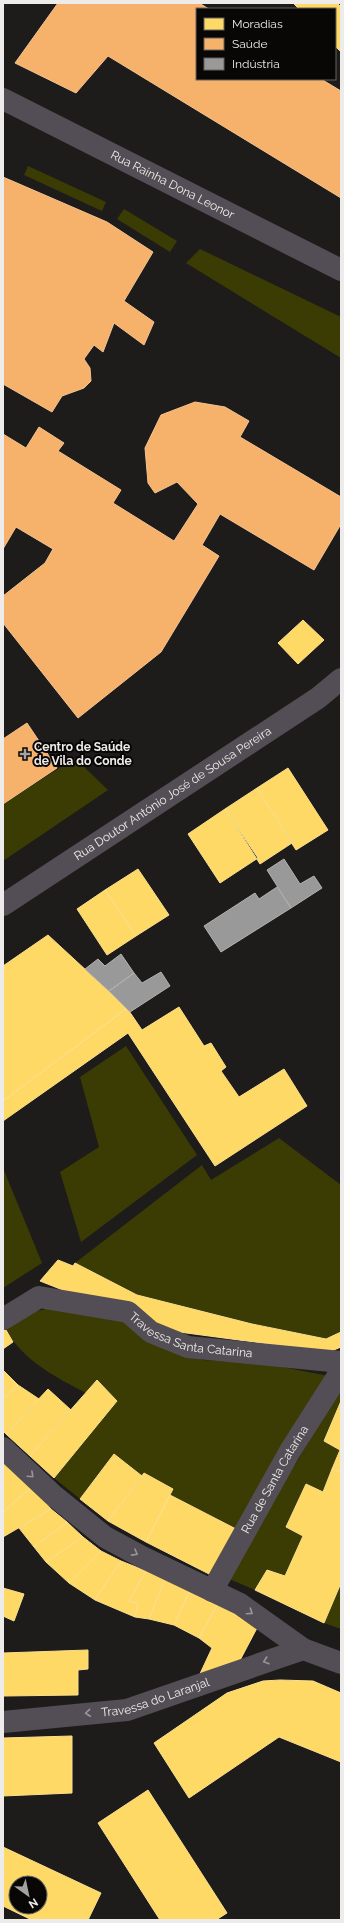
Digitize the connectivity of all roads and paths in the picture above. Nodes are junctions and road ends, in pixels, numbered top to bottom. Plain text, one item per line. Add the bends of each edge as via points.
1 (3, 99) edge
2 (341, 270) edge
3 (341, 679) edge
4 (3, 905) edge
5 (3, 1319) edge
6 (341, 1362) edge
7 (341, 1371) edge
8 (3, 1448) edge
9 (212, 1591) junction
10 (303, 1649) junction
11 (340, 1661) edge
12 (3, 1722) edge

1 - 2 street, Rua Rainha Dona Leonor
3 - 4 street, Rua Doutor António José de Sousa Pereira via 318,698
5 - 6 street, Travessa Santa Catarina via 39,1297 128,1312 151,1332 188,1347
7 - 9 street, Rua de Santa Catarina via 290,1451
8 -> 9 street via 53,1495 105,1537
9 -> 10 street via 240,1604
10 - 11 street
10 -> 12 street, Travessa do Laranjal via 126,1710

